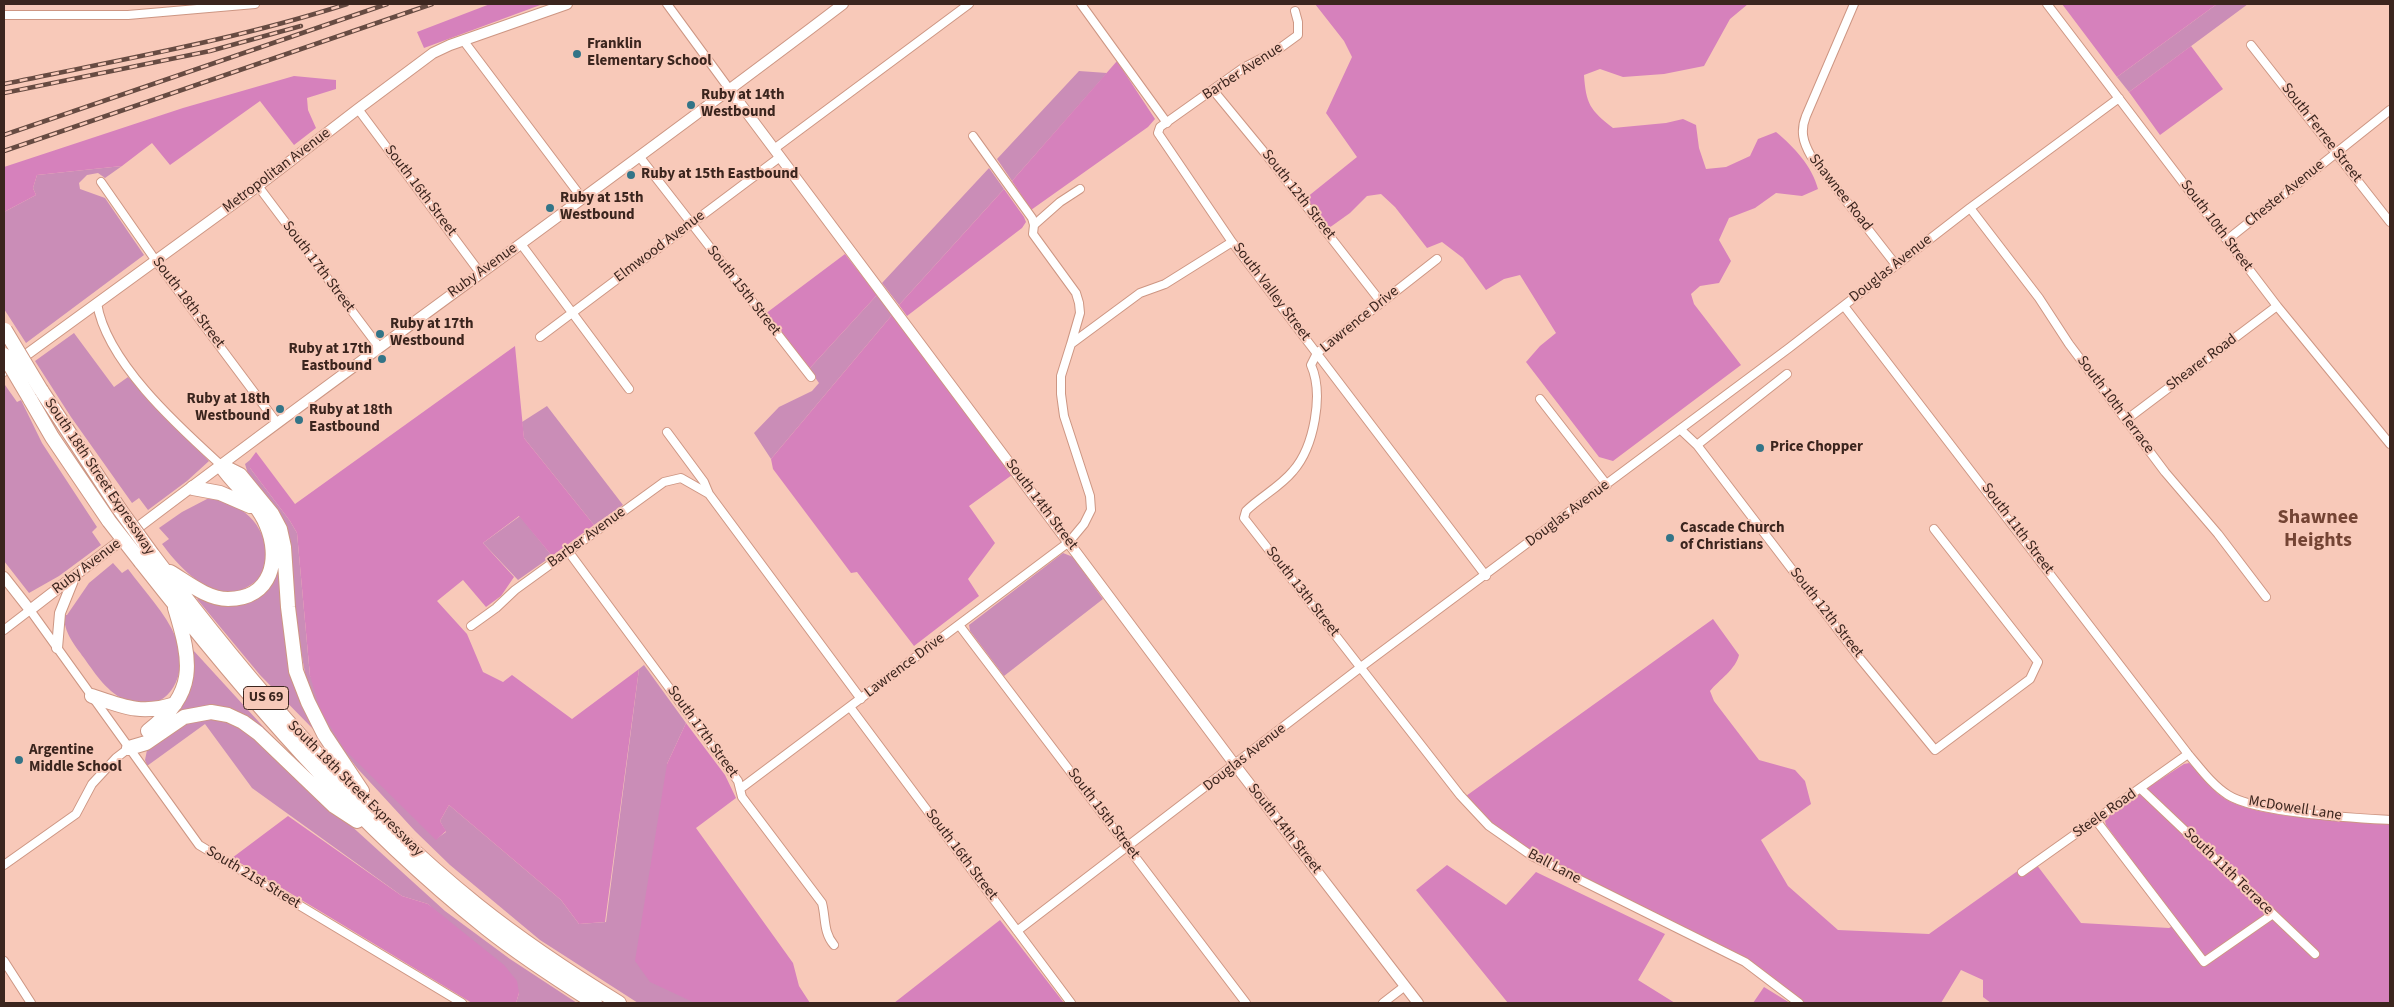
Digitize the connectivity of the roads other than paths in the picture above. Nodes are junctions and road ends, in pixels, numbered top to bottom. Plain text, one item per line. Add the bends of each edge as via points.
1 (255, 4) edge
2 (568, 4) edge
3 (667, 4) edge
4 (843, 4) edge
5 (969, 4) edge
6 (1081, 4) edge
7 (1854, 4) edge
8 (2047, 4) edge
9 (1295, 11) dead end
10 (4, 15) edge
11 (463, 40) junction
12 (2251, 46) dead end
13 (730, 90) junction
14 (1213, 90) junction
15 (2120, 98) junction
16 (358, 109) junction
17 (2390, 110) edge
18 (1166, 123) junction
19 (973, 136) dead end
20 (2337, 152) junction
21 (777, 153) junction
22 (639, 156) junction
23 (101, 182) dead end
24 (258, 186) junction
25 (1080, 189) dead end
26 (582, 198) junction
27 (1970, 208) junction
28 (2390, 222) edge
29 (691, 225) junction
30 (1034, 226) junction
31 (2227, 240) junction
32 (1232, 242) junction
33 (521, 244) junction
34 (1437, 259) dead end
35 (156, 261) junction
36 (1896, 265) junction
37 (481, 274) junction
38 (1381, 302) junction
39 (97, 303) junction
40 (1844, 306) junction
41 (2277, 306) junction
42 (572, 312) junction
43 (4, 329) edge
44 (540, 337) dead end
45 (1071, 344) junction
46 (379, 347) junction
47 (1317, 353) junction
48 (4, 355) edge
49 (4, 371) edge
50 (1787, 374) dead end
51 (811, 377) dead end
52 (629, 388) dead end
53 (1540, 399) dead end
54 (2126, 420) junction
55 (277, 423) junction
56 (1680, 429) junction
57 (667, 432) dead end
58 (2390, 444) edge
59 (1697, 445) junction
60 (222, 466) junction
61 (1607, 485) junction
62 (193, 488) junction
63 (709, 494) junction
64 (258, 510) junction
65 (1244, 518) joint
66 (1934, 528) dead end
67 (1069, 542) junction
68 (568, 551) junction
69 (146, 558) junction
70 (162, 568) junction
71 (76, 575) junction
72 (1486, 576) junction
73 (4, 577) edge
74 (2266, 597) dead end
75 (173, 603) junction
76 (30, 610) junction
77 (959, 625) junction
78 (471, 626) dead end
79 (4, 630) edge
80 (57, 648) junction
81 (1361, 667) junction
82 (92, 696) junction
83 (861, 699) junction
84 (175, 704) junction
85 (850, 708) junction
86 (129, 748) junction
87 (2188, 754) junction
88 (1235, 766) junction
89 (740, 789) junction
90 (2141, 789) junction
91 (380, 819) junction
92 (2095, 819) junction
93 (2390, 820) edge
94 (387, 841) junction
95 (1129, 847) junction
96 (4, 865) edge
97 (2022, 872) dead end
98 (2273, 914) junction
99 (1017, 931) junction
100 (834, 945) dead end
101 (2315, 954) dead end
102 (4, 961) edge
103 (1405, 986) junction
104 (32, 1003) edge
105 (462, 1003) edge
106 (594, 1003) edge
107 (619, 1003) edge
108 (1072, 1003) edge
109 (1246, 1003) edge
110 (1383, 1003) edge
111 (1418, 1003) edge
112 (1799, 1003) edge

1 - 10 street via 128,16
2 - 11 street, Metropolitan Avenue
3 - 13 street, South 14th Street
4 - 13 street, Ruby Avenue
5 - 21 street, Elmwood Avenue
6 - 18 street
7 - 36 street, Shawnee Road via 1806,116 1803,138 1810,156
8 - 15 street, South 10th Street
9 - 14 street, Barber Avenue via 1298,35
11 - 16 street, Metropolitan Avenue via 433,53
11 - 26 street
12 - 20 street, South Ferree Street
13 - 21 street, South 14th Street
13 - 22 street, Ruby Avenue
14 - 18 street, Barber Avenue
14 - 38 street, South 12th Street
15 - 27 street, Douglas Avenue
15 - 31 street, South 10th Street
16 - 24 street, Metropolitan Avenue
16 - 37 street, South 16th Street
17 - 20 street, Chester Avenue
18 - 32 street, South Valley Street via 1160,127 1159,136
19 - 30 street via 1032,218
20 - 28 street, South Ferree Street
20 - 31 street, Chester Avenue
21 - 29 street, Elmwood Avenue
21 - 67 street, South 14th Street
22 - 26 street, Ruby Avenue
22 - 29 street, South 15th Street
23 - 35 street, South 18th Street
24 - 35 street, Metropolitan Avenue
24 - 46 street, South 17th Street
25 - 30 street
26 - 33 street, Ruby Avenue
27 - 36 street, Douglas Avenue
27 - 54 street, South 10th Terrace via 2040,298 2069,344
29 - 42 street, Elmwood Avenue
29 - 51 street, South 15th Street
30 - 45 street via 1033,234 1076,293 1080,313
31 - 41 street, South 10th Street
32 - 45 street via 1164,284 1140,293
32 - 47 street, South Valley Street
33 - 37 street, Ruby Avenue
33 - 42 street
34 - 38 street, Lawrence Drive
35 - 39 street, Metropolitan Avenue
35 - 55 street, South 18th Street
36 - 40 street, Douglas Avenue
37 - 46 street, Ruby Avenue
38 - 47 street, Lawrence Drive
39 - 49 street, Metropolitan Avenue
39 - 60 street via 99,319 113,348 147,391
40 - 56 street, Douglas Avenue
40 - 87 street, South 11th Street
41 - 54 street, Shearer Road
41 - 58 street, South 10th Street
42 - 44 street, Elmwood Avenue
42 - 52 street
43 - 69 highway, South 18th Street Expressway / US 69, bridge via 120,510
45 - 67 street, Lawrence Drive via 1061,376 1061,394 1064,416 1090,496 1091,510
46 - 55 street, Ruby Avenue
47 - 65 street, Lawrence Drive via 1311,365 1318,385 1317,410 1304,456 1293,472 1246,511
47 - 72 street, South Valley Street
48 - 69 highway, South 18th Street Expressway / US 69, bridge via 52,437 109,520
50 - 59 street
53 - 61 street
54 - 74 street, South 10th Terrace
55 - 60 street, Ruby Avenue
56 - 59 street, South 12th Street
56 - 61 street, Douglas Avenue
57 - 63 street via 704,482
59 - 66 street, South 12th Street via 1858,656 1935,750 2030,679 2038,662
60 - 62 street, Ruby Avenue
60 - 64 highway
60 - 91 highway via 240,475 280,529 296,671 324,734
61 - 72 street, Douglas Avenue
62 - 64 highway via 220,493
62 - 71 street, Ruby Avenue
63 - 68 street, Barber Avenue via 681,478 664,482
63 - 83 street
64 - 70 highway via 266,524 274,559 262,586 250,594 227,599 214,597
65 - 81 street, South 13th Street
67 - 77 street, Lawrence Drive
67 - 88 street, South 14th Street
68 - 78 street, Barber Avenue
68 - 89 street, South 17th Street via 738,781
69 - 70 highway, South 18th Street Expressway / US 69
69 - 75 highway, South 18th Street Expressway / US 69
70 - 91 highway, South 18th Street Expressway / US 69 via 268,700
71 - 76 street, Ruby Avenue
71 - 80 street via 60,612
72 - 81 street, Douglas Avenue
73 - 76 street, South 21st Street
75 - 84 highway via 185,642 187,675
75 - 94 highway, South 18th Street Expressway / US 69 via 275,726
76 - 79 street, Ruby Avenue
76 - 80 street, South 21st Street
77 - 83 street, Lawrence Drive
77 - 95 street, South 15th Street
80 - 82 street, South 21st Street
81 - 88 street, Douglas Avenue
81 - 112 street, Ball Lane via 1460,795 1489,826 1532,856 1745,962
82 - 84 highway via 139,711 158,710
82 - 86 street, South 21st Street
83 - 85 street, Lawrence Drive
84 - 86 highway
85 - 89 street, Lawrence Drive
85 - 99 street, South 16th Street
86 - 94 highway via 146,743 184,717 211,712 228,715 258,733 334,806
86 - 96 street via 92,784 76,814
86 - 105 street, South 21st Street via 199,845
87 - 90 street, Steele Road
87 - 93 street, McDowell Lane via 2228,796 2255,806
88 - 95 street, Douglas Avenue
88 - 103 street, South 14th Street
89 - 100 street, South 17th Street via 742,797 822,903 825,930
90 - 92 street, Steele Road
90 - 98 street, South 11th Terrace
91 - 107 highway, South 18th Street Expressway / US 69 via 476,904 527,944
92 - 97 street, Steele Road
92 - 98 street via 2204,962
94 - 106 highway, South 18th Street Expressway / US 69 via 486,928
95 - 99 street, Douglas Avenue
95 - 109 street, South 15th Street
98 - 101 street, South 11th Terrace
99 - 108 street, South 16th Street
102 - 104 street
103 - 110 street
103 - 111 street, South 14th Street

